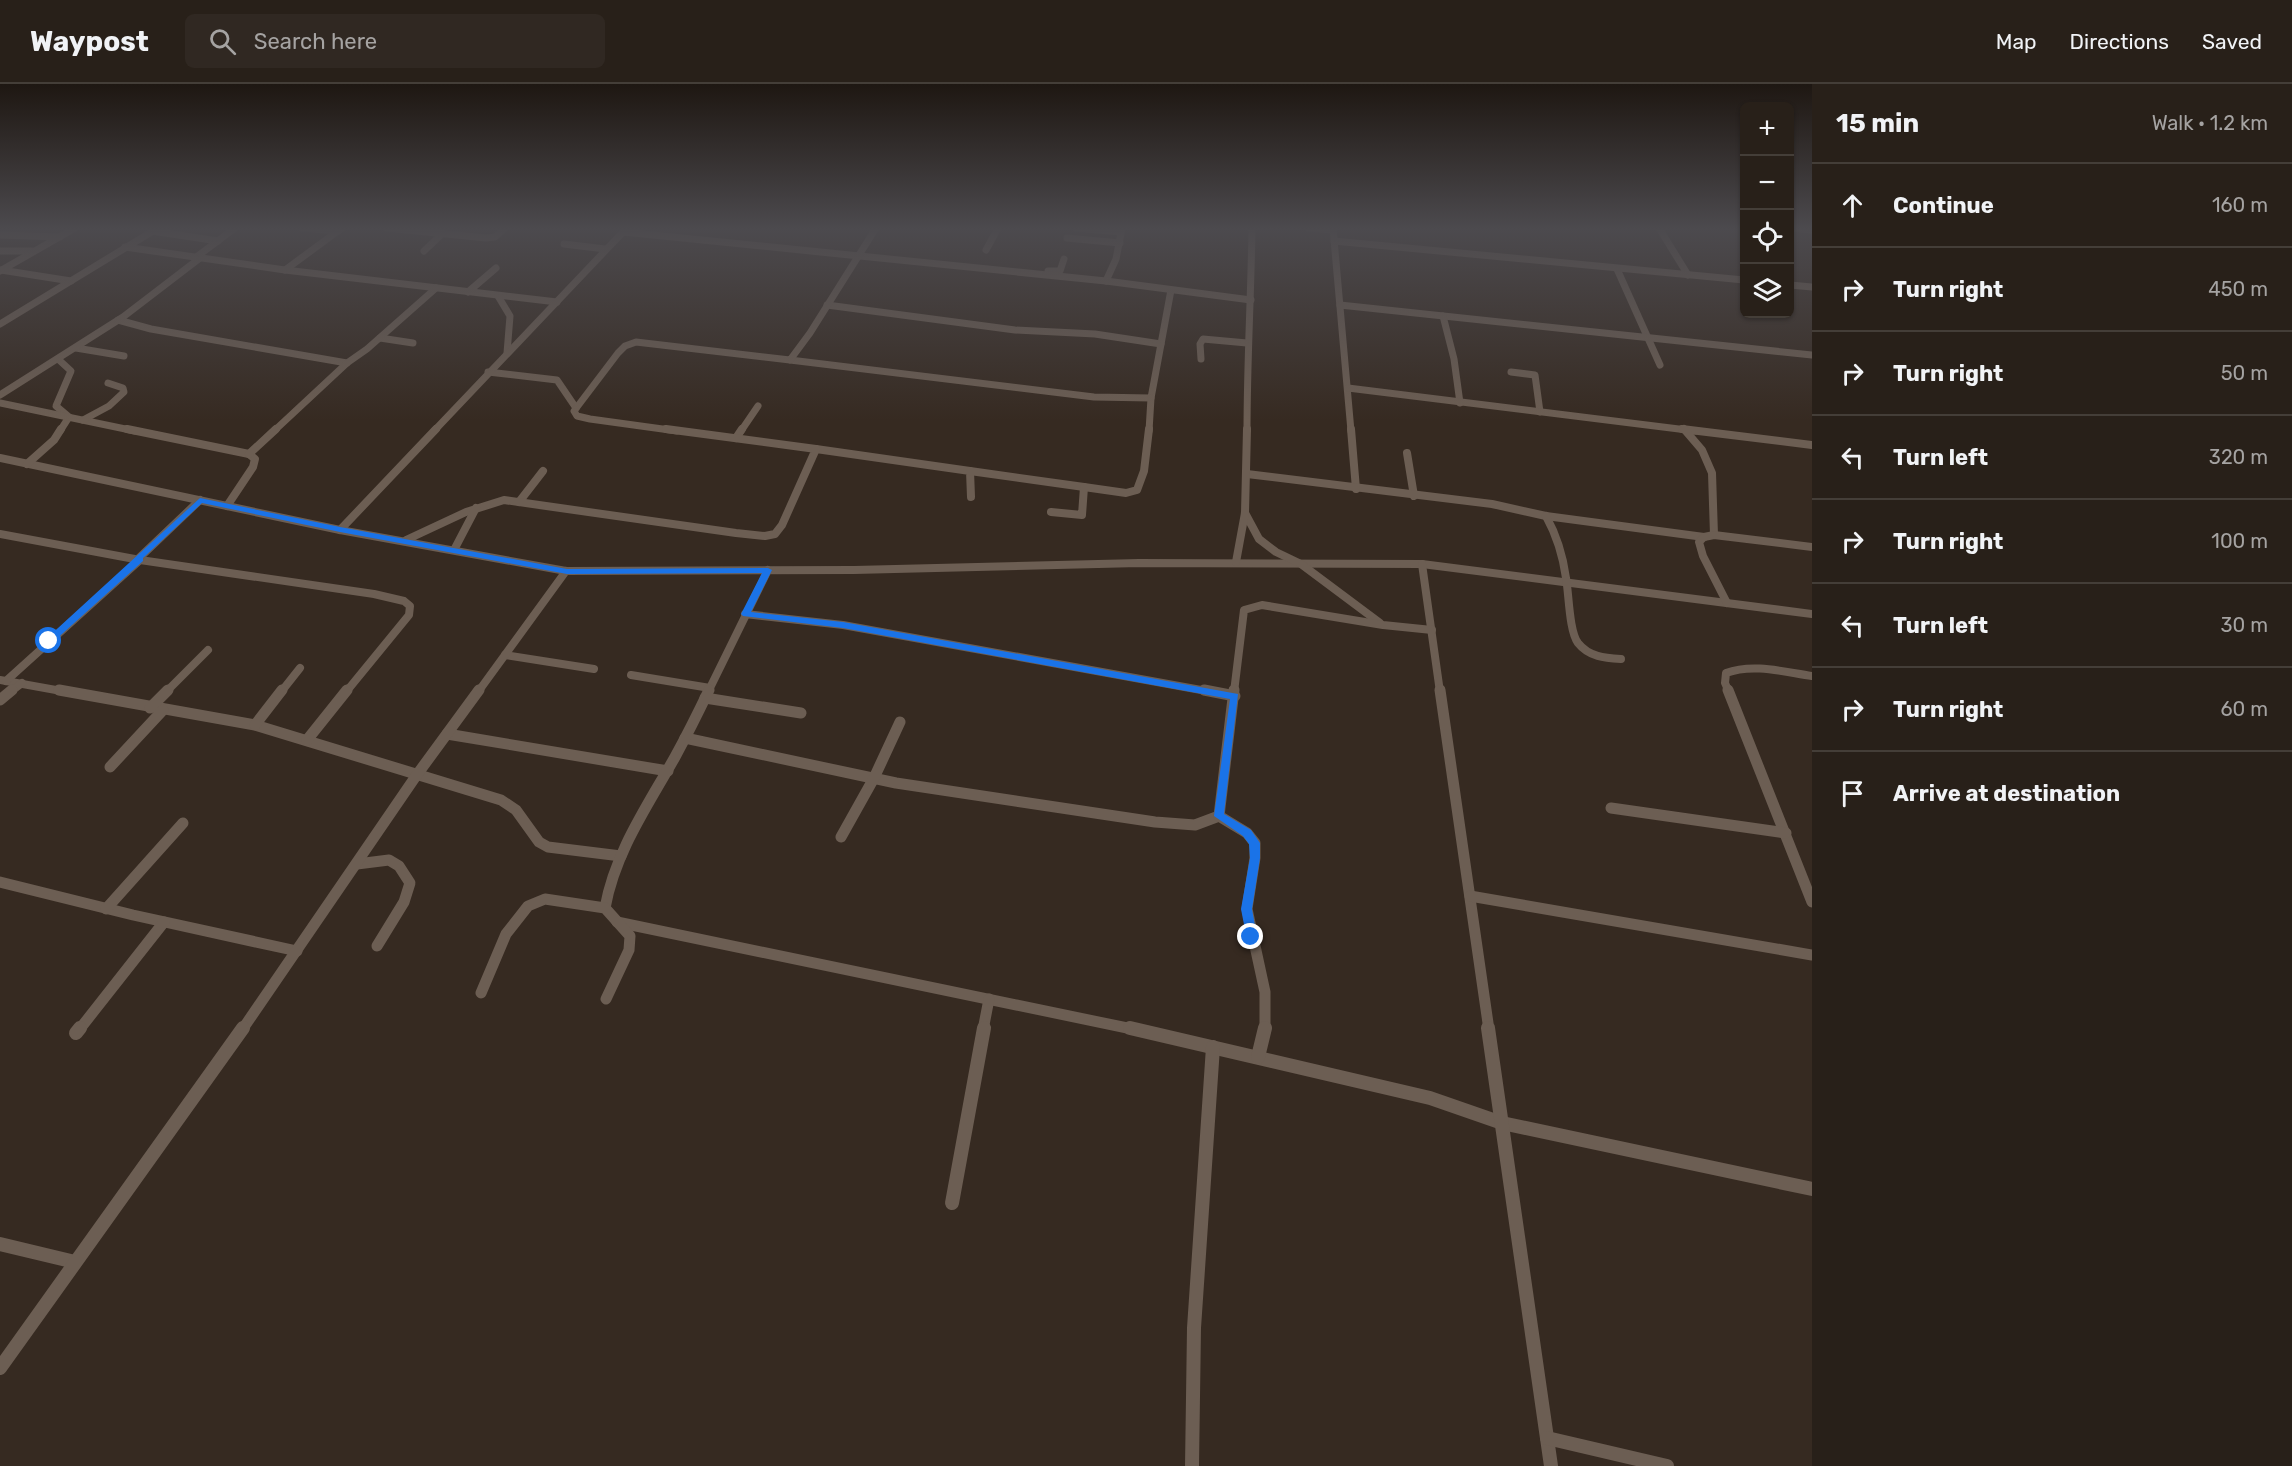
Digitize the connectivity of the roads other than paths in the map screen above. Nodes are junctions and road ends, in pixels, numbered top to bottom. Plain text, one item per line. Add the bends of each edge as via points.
1 (52, 292) edge
2 (153, 292) edge
3 (431, 292) edge
4 (472, 292) edge
5 (566, 292) edge
6 (834, 292) edge
7 (1171, 292) edge
8 (1191, 292) edge
9 (1251, 292) edge
10 (1339, 292) edge
11 (1628, 292) edge
12 (498, 296) junction
13 (1251, 300) junction
14 (557, 302) junction
15 (1340, 304) junction
16 (826, 305) junction
17 (1443, 316) junction
18 (118, 320) junction
19 (0, 324) edge
20 (380, 338) junction
21 (1648, 338) junction
22 (413, 343) dead end
23 (1247, 343) junction
24 (1161, 344) junction
25 (76, 348) junction
26 (507, 353) junction
27 (1812, 355) edge
28 (124, 356) dead end
29 (58, 359) junction
30 (1201, 359) dead end
31 (789, 360) junction
32 (346, 363) junction
33 (1660, 365) dead end
34 (488, 372) junction
35 (1511, 372) dead end
36 (108, 383) dead end
37 (1348, 388) junction
38 (0, 395) edge
39 (1151, 398) junction
40 (0, 403) edge
41 (1460, 403) junction
42 (758, 406) dead end
43 (576, 408) junction
44 (1540, 412) junction
45 (69, 417) junction
46 (82, 420) junction
47 (1684, 429) junction
48 (736, 438) junction
49 (1812, 445) edge
50 (816, 449) junction
51 (1407, 453) dead end
52 (249, 454) junction
53 (0, 458) edge
54 (27, 464) junction
55 (543, 471) dead end
56 (970, 471) junction
57 (1247, 474) junction
58 (1084, 487) junction
59 (1356, 489) junction
60 (971, 496) dead end
61 (1414, 496) junction
62 (200, 500) junction
63 (519, 501) junction
64 (227, 506) junction
65 (477, 508) junction
66 (1051, 512) dead end
67 (1245, 513) junction
68 (1546, 516) junction
69 (340, 530) junction
70 (0, 534) edge
71 (1714, 535) junction
72 (1704, 537) junction
73 (406, 540) junction
74 (1812, 547) edge
75 (454, 550) junction
76 (139, 559) junction
77 (1236, 562) junction
78 (1301, 564) junction
79 (1422, 564) junction
80 (768, 570) junction
81 (567, 571) junction
82 (1567, 582) junction
83 (1727, 603) junction
84 (746, 614) junction
85 (1812, 614) edge
86 (1383, 626) junction
87 (1432, 630) junction
88 (208, 650) dead end
89 (505, 655) junction
90 (1621, 659) dead end
91 (300, 668) dead end
92 (594, 669) dead end
93 (631, 675) dead end
94 (1812, 676) edge
95 (3, 680) edge
96 (22, 683) junction
97 (710, 688) junction
98 (1235, 696) junction
99 (705, 698) junction
100 (0, 700) edge
101 (150, 708) junction
102 (163, 710) junction
103 (801, 713) dead end
104 (900, 722) dead end
105 (255, 725) junction
106 (447, 734) junction
107 (685, 738) junction
108 (307, 740) junction
109 (110, 766) dead end
110 (668, 771) junction
111 (417, 776) junction
112 (874, 778) junction
113 (1611, 808) dead end
114 (1219, 816) junction
115 (183, 823) dead end
116 (1786, 833) junction
117 (841, 837) dead end
118 (621, 856) junction
119 (357, 864) junction
120 (0, 882) edge
121 (1470, 896) junction
122 (1812, 902) edge
123 (605, 908) junction
124 (106, 909) junction
125 (164, 922) junction
126 (617, 922) junction
127 (377, 946) dead end
128 (297, 951) junction
129 (1812, 955) edge
130 (481, 993) dead end
131 (606, 999) dead end
132 (988, 999) junction
133 (76, 1033) dead end
134 (1213, 1047) junction
135 (1258, 1057) junction
136 (1502, 1123) junction
137 (1812, 1189) edge
138 (952, 1203) dead end
139 (0, 1244) edge
140 (75, 1262) junction
141 (0, 1368) edge
142 (1547, 1438) junction
143 (1192, 1466) edge
144 (1551, 1466) edge
145 (1666, 1466) edge

1 - 19 street
2 - 18 street
3 - 20 street
4 - 12 street
5 - 14 street
6 - 16 street
7 - 24 street
8 - 13 street
9 - 13 street
10 - 15 street
11 - 21 street
12 - 14 street
12 - 26 street via 509,308 512,322
13 - 23 street
14 - 26 street
15 - 17 street
15 - 37 street
16 - 24 street
16 - 31 street
17 - 21 street
17 - 41 street
18 - 25 street
18 - 32 street
20 - 22 street
20 - 32 street
21 - 27 street
21 - 33 street
23 - 30 street via 1203,339
23 - 57 street
24 - 39 street
25 - 28 street
25 - 29 street
26 - 34 street
29 - 38 street
29 - 45 street via 71,370 56,406
31 - 39 street via 1094,397
31 - 43 street via 636,342 624,346
32 - 52 street
34 - 43 street via 557,380
34 - 69 street
35 - 44 street via 1535,375
36 - 46 street via 124,392 109,406
37 - 41 street
37 - 59 street
39 - 58 street via 1145,461 1137,490 1126,493
40 - 45 street
41 - 44 street
42 - 48 street
43 - 48 street via 577,416 590,419
44 - 47 street
45 - 46 street
45 - 54 street via 54,440
46 - 52 street
47 - 49 street
47 - 71 street via 1702,450 1712,473
48 - 50 street
50 - 56 street
50 - 63 street via 782,525 775,534 765,536
51 - 61 street
52 - 64 street via 255,459 253,467
53 - 54 street
54 - 62 street
55 - 63 street
56 - 58 street
56 - 60 street
57 - 59 street
57 - 67 street
58 - 66 street via 1082,515
59 - 61 street
61 - 68 street via 1492,504
62 - 64 street
62 - 76 street
63 - 65 street via 504,500
64 - 69 street
65 - 73 street
65 - 75 street
67 - 77 street
67 - 78 street via 1259,539
68 - 72 street
68 - 82 street
69 - 73 street
70 - 76 street
71 - 72 street
71 - 74 street
72 - 83 street via 1699,542 1703,556
73 - 75 street
75 - 81 street
76 - 95 street
76 - 108 street via 374,594 410,606 409,615
77 - 78 street
77 - 80 street
78 - 79 street
78 - 86 street
79 - 82 street
79 - 87 street
80 - 81 street
80 - 84 street
81 - 89 street
82 - 83 street
82 - 90 street via 1576,640 1583,650 1597,657
83 - 85 street
84 - 97 street
84 - 98 street via 843,625
86 - 87 street
86 - 98 street via 1304,610 1248,607 1242,616
87 - 121 street
88 - 101 street
89 - 92 street
89 - 106 street
91 - 105 street
93 - 97 street
94 - 116 street via 1755,669 1732,669 1726,673 1725,683
95 - 96 street
96 - 100 street
96 - 101 street
97 - 99 street
98 - 114 street
99 - 103 street
99 - 107 street
101 - 102 street
102 - 105 street
102 - 109 street
104 - 112 street
105 - 108 street
106 - 110 street
106 - 111 street
107 - 110 street
107 - 112 street
108 - 111 street
110 - 118 street
111 - 118 street via 501,800 516,810 539,842 548,847
111 - 119 street
112 - 114 street via 1155,822 1195,825
112 - 117 street
113 - 116 street
114 - 135 street via 1247,833 1255,843 1247,909 1265,992 1266,1025
115 - 124 street
116 - 122 street
118 - 123 street
119 - 127 street via 387,858 401,865 410,883 404,902
119 - 128 street
120 - 124 street
121 - 129 street
121 - 136 street
123 - 126 street
123 - 130 street via 545,899 528,906 506,934
124 - 125 street
125 - 128 street
125 - 133 street
126 - 131 street via 630,936 629,950
126 - 132 street
128 - 140 street
132 - 134 street
132 - 138 street
134 - 135 street
134 - 143 street via 1194,1328
135 - 136 street via 1430,1098
136 - 137 street
136 - 142 street
139 - 140 street
140 - 141 street
142 - 144 street
142 - 145 street

